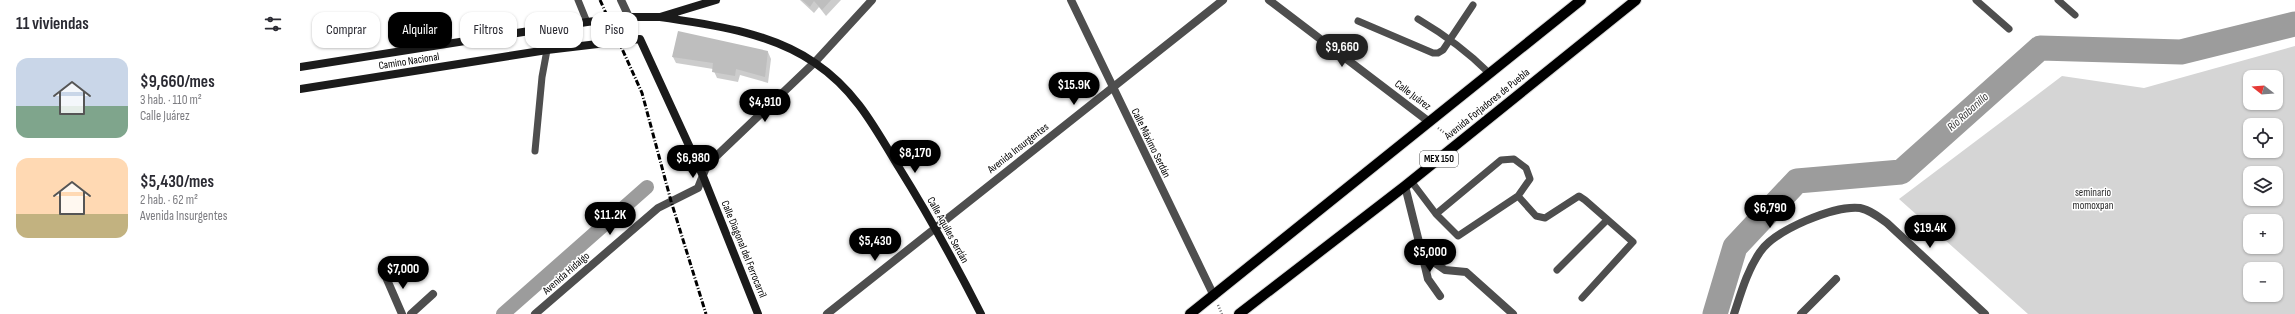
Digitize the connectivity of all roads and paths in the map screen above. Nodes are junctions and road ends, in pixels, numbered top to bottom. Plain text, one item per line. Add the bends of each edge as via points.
1 (578, 0) edge
2 (621, 0) edge
3 (716, 0) edge
4 (872, 0) edge
5 (1071, 0) edge
6 (1223, 0) edge
7 (1268, 0) edge
8 (1581, 0) edge
9 (1636, 0) edge
10 (1976, 0) edge
11 (2058, 0) edge
12 (1473, 5) dead end
13 (627, 12) edge
14 (2075, 16) dead end
15 (638, 17) edge
16 (660, 17) junction
17 (1418, 19) dead end
18 (1358, 20) dead end
19 (587, 22) junction
20 (591, 22) edge
21 (2009, 29) dead end
22 (1450, 38) junction
23 (640, 39) joint
24 (548, 50) junction
25 (814, 62) junction
26 (300, 67) edge
27 (1489, 73) junction
28 (1112, 88) junction
29 (300, 89) edge
30 (1428, 121) junction
31 (1459, 143) junction
32 (536, 151) dead end
33 (703, 176) junction
34 (1408, 184) junction
35 (1518, 196) junction
36 (1436, 214) junction
37 (1607, 220) junction
38 (936, 226) junction
39 (1422, 254) junction
40 (1557, 270) dead end
41 (385, 275) dead end
42 (1836, 279) dead end
43 (433, 294) dead end
44 (1214, 296) junction
45 (1440, 296) dead end
46 (1582, 298) dead end
47 (402, 314) edge
48 (411, 314) edge
49 (535, 314) edge
50 (758, 314) edge
51 (827, 314) edge
52 (981, 314) edge
53 (1190, 314) edge
54 (1239, 314) edge
55 (1513, 314) edge
56 (1734, 314) edge
57 (1801, 314) edge
58 (1985, 314) edge

1 - 19 lane
2 - 13 street
3 - 16 main road, Camino Nacional
4 - 25 street, Avenida Hidalgo
5 - 28 street, Calle Máximo Serdán
6 - 28 street, Avenida Insurgentes
7 - 30 street, Calle Juárez
8 - 27 main road, Avenida Forjadores de Puebla
9 - 31 main road, Avenida Forjadores de Puebla / MEX 150
10 - 21 lane
11 - 14 lane
12 - 22 lane
15 - 16 main road, Camino Nacional
16 - 25 main road, Calle Aquiles Serdán via 752,34 777,43
17 - 22 lane
18 - 22 lane via 1433,53 1444,50
19 - 20 main road, Camino Nacional
19 - 26 main road, Camino Nacional
22 - 27 lane via 1471,54
23 - 24 main road, Camino Nacional
23 - 33 main road, Calle Diagonal del Ferrocarril
24 - 29 main road, Camino Nacional
24 - 32 lane via 542,77
25 - 33 street, Avenida Hidalgo via 707,165
25 - 38 main road, Calle Aquiles Serdán via 838,81 862,106
27 - 30 main road, Avenida Forjadores de Puebla
28 - 38 street, Avenida Insurgentes
28 - 44 street, Calle Máximo Serdán
30 - 31 path
30 - 44 main road, Avenida Forjadores de Puebla
31 - 34 main road, Avenida Forjadores de Puebla / MEX 150
33 - 49 street, Avenida Hidalgo via 698,188 658,208
33 - 50 main road, Calle Diagonal del Ferrocarril
34 - 36 lane
34 - 39 street
34 - 54 main road, Avenida Forjadores de Puebla / MEX 150
35 - 36 lane via 1458,236
35 - 36 lane via 1530,179 1526,168 1514,158 1501,160
35 - 37 lane via 1536,216 1545,218 1579,196
37 - 40 lane
37 - 46 lane via 1633,242
38 - 51 street, Avenida Insurgentes
38 - 52 main road, Calle Aquiles Serdán
39 - 45 street via 1428,279
39 - 55 street via 1444,270 1466,272
41 - 47 street
42 - 57 street
43 - 48 street
44 - 53 main road, Avenida Forjadores de Puebla
56 - 58 street via 1748,273 1760,251 1771,240 1795,224 1831,212 1860,208 1874,213 1887,223

